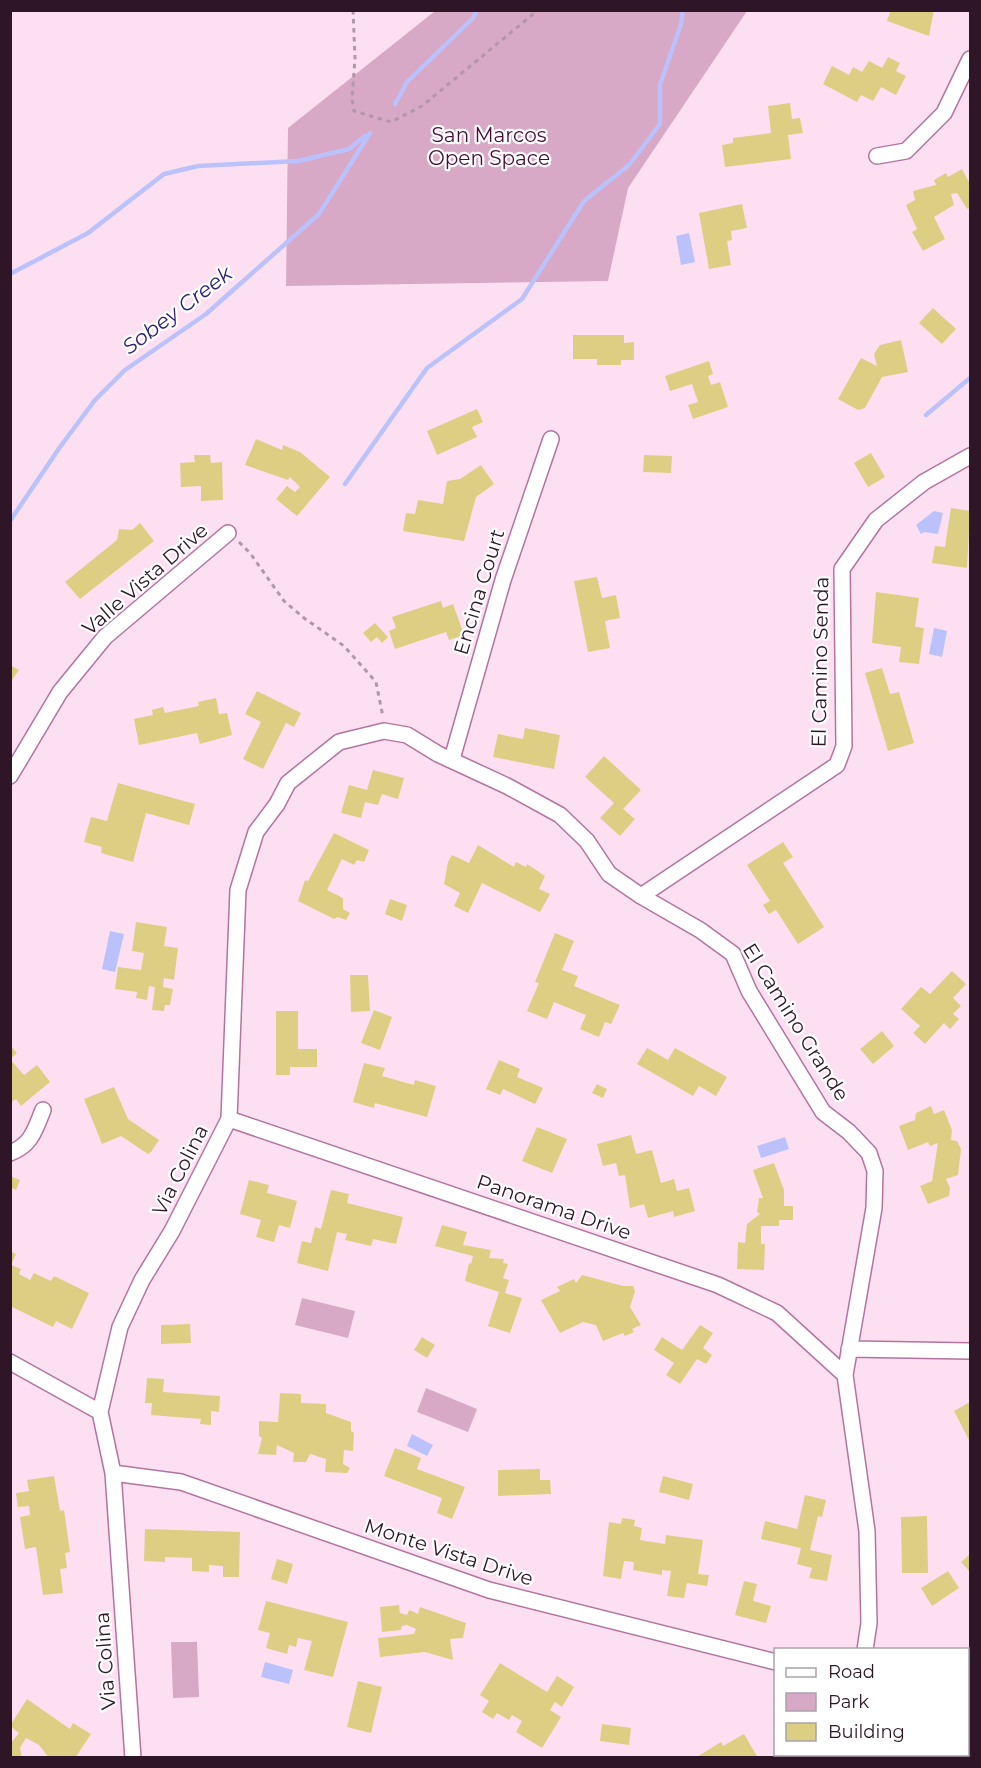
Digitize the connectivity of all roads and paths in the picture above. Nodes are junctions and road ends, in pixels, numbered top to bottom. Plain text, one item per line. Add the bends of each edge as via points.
1 (353, 10) edge
2 (538, 10) edge
3 (970, 59) edge
4 (877, 156) dead end
5 (551, 439) dead end
6 (970, 456) edge
7 (228, 533) joint
8 (384, 730) junction
9 (452, 759) junction
10 (10, 776) edge
11 (641, 896) junction
12 (43, 1110) dead end
13 (229, 1119) junction
14 (10, 1153) edge
15 (849, 1349) junction
16 (970, 1351) edge
17 (10, 1362) edge
18 (845, 1375) junction
19 (100, 1412) junction
20 (112, 1473) junction
21 (865, 1648) edge
22 (774, 1661) edge
23 (133, 1758) edge

1 - 2 path via 354,111 391,122 422,106
3 - 4 street via 944,113 906,151
5 - 9 street, Encina Court via 502,580
6 - 11 street, El Camino Senda via 924,483 876,520 842,569 844,746 837,765
7 - 8 path via 250,553 284,601 344,646 376,682
7 - 10 street, Valle Vista Drive via 105,637 60,692
8 - 9 street via 406,735
8 - 13 street, Via Colina via 339,742 288,783 256,832 238,890
9 - 11 street, El Camino Grande via 560,815 586,841 609,874
11 - 15 street, El Camino Grande via 734,954 749,991 823,1112 869,1153 875,1171 874,1208
12 - 14 street via 32,1139
13 - 18 street, Panorama Drive via 718,1285 777,1313
13 - 19 street, Via Colina via 120,1327
15 - 16 street
15 - 18 street, El Camino Grande
17 - 19 street
18 - 21 street, El Camino Grande via 867,1531 869,1623
19 - 20 street, Via Colina
20 - 22 street, Monte Vista Drive via 181,1482 468,1584
20 - 23 street, Via Colina

